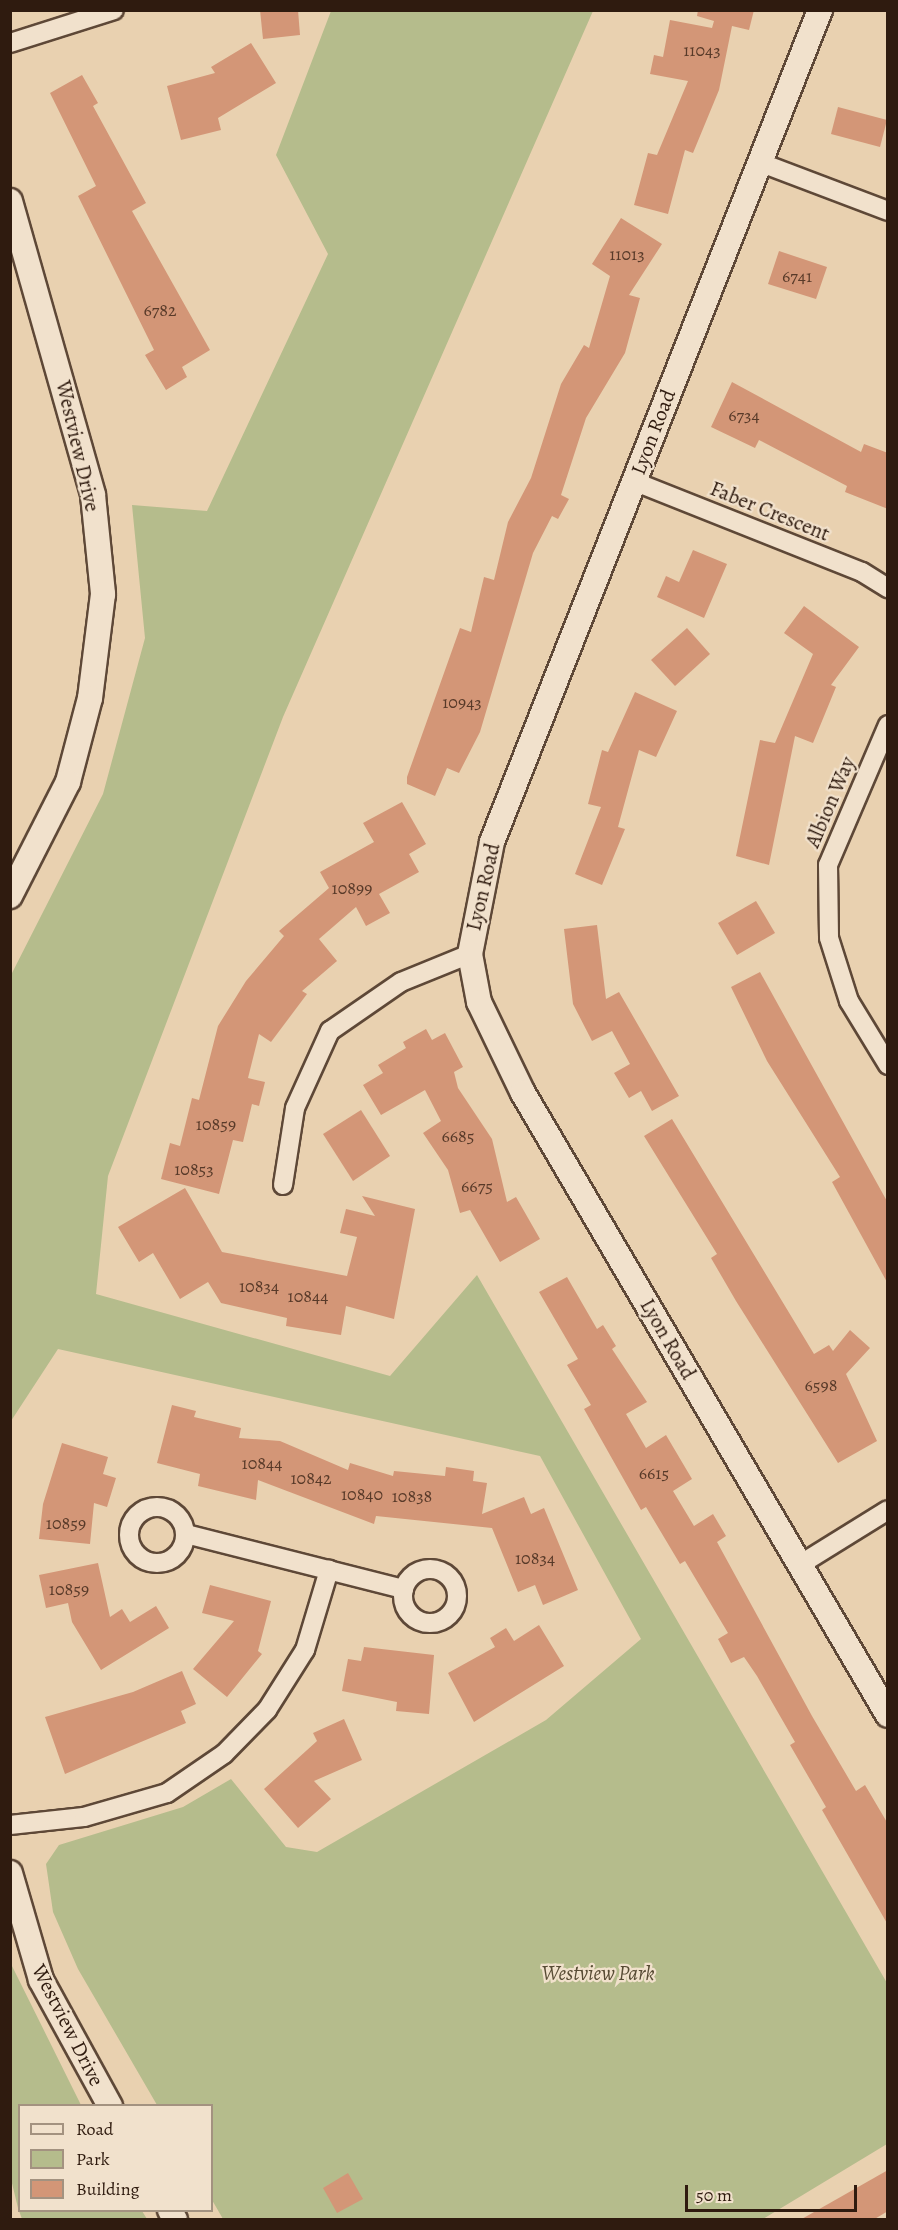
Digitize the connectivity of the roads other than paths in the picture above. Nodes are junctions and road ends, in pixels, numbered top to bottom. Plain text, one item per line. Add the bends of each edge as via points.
1 (114, 10) edge
2 (820, 10) edge
3 (10, 43) edge
4 (759, 162) junction
5 (10, 201) edge
6 (888, 211) edge
7 (633, 481) junction
8 (888, 588) edge
9 (888, 726) edge
10 (10, 896) edge
11 (470, 954) junction
12 (888, 1065) edge
13 (283, 1185) dead end
14 (888, 1510) edge
15 (186, 1534) dead end
16 (801, 1564) junction
17 (329, 1570) junction
18 (404, 1589) dead end
19 (888, 1715) edge
20 (10, 1825) edge
21 (10, 1873) edge
22 (109, 2104) edge

1 - 3 street
2 - 4 street, Lyon Road
4 - 6 street
4 - 7 street, Lyon Road
5 - 10 street, Westview Drive via 93,495 103,594 90,698 68,782
7 - 8 street, Faber Crescent via 862,572
7 - 11 street, Lyon Road via 492,842
9 - 12 street, Albion Way via 828,865 829,938 849,1001
11 - 13 street via 401,982 330,1031 295,1108
11 - 16 street, Lyon Road via 479,1002 523,1093
14 - 16 street
15 - 17 street
16 - 19 street, Lyon Road
17 - 18 street
17 - 20 street via 305,1650 267,1710 224,1754 168,1793 84,1817
21 - 22 street, Westview Drive via 41,1980

